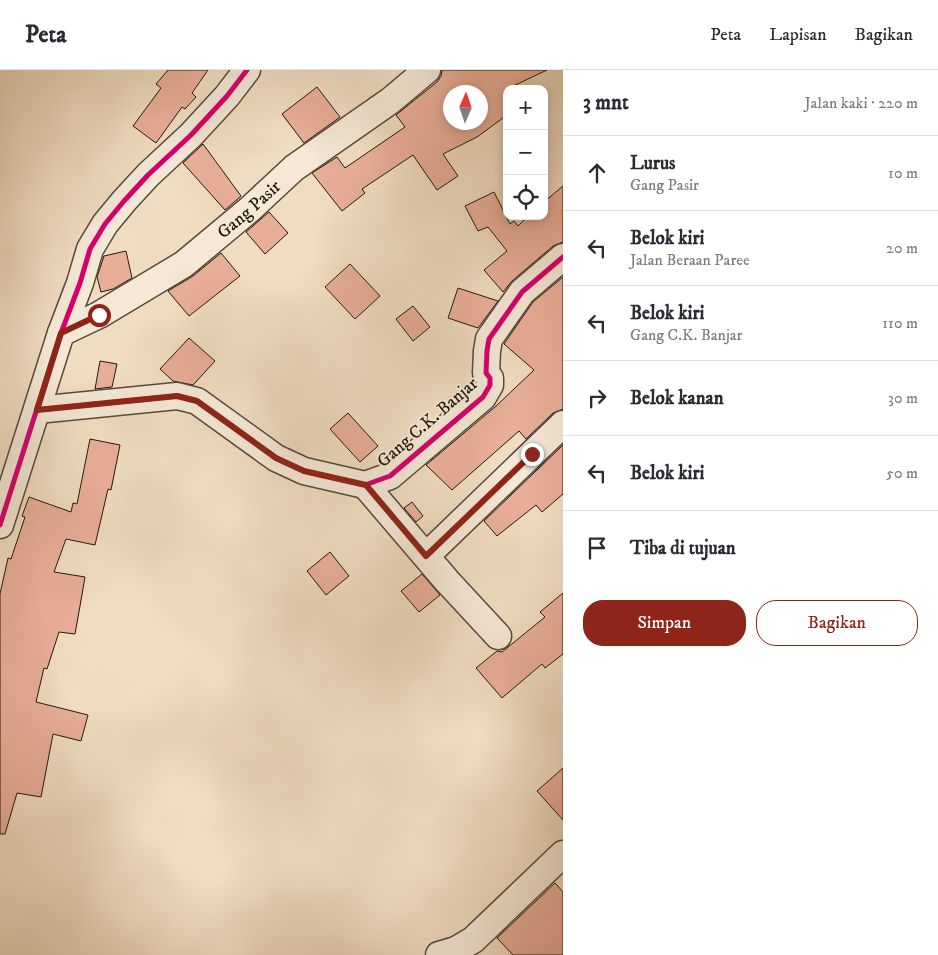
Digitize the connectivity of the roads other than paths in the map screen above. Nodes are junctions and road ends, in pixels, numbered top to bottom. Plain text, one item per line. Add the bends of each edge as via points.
1 (247, 70) edge
2 (427, 70) edge
3 (563, 257) edge
4 (61, 333) junction
5 (37, 410) junction
6 (563, 424) edge
7 (366, 485) junction
8 (0, 525) edge
9 (426, 556) junction
10 (498, 636) dead end
11 (563, 854) edge
12 (439, 955) edge

1 - 4 street via 191,136 148,174 106,224 90,249
2 - 4 street, Gang Pasir via 390,101 294,168 184,264 99,315
3 - 7 street, Gang C.K. Banjar via 522,292 489,339 486,373 490,385 483,397 390,476
4 - 5 street
5 - 7 street, Gang C.K. Banjar via 177,396 197,401 276,458 304,471
5 - 8 street
6 - 9 street
7 - 9 street
9 - 10 street
11 - 12 street via 473,940

